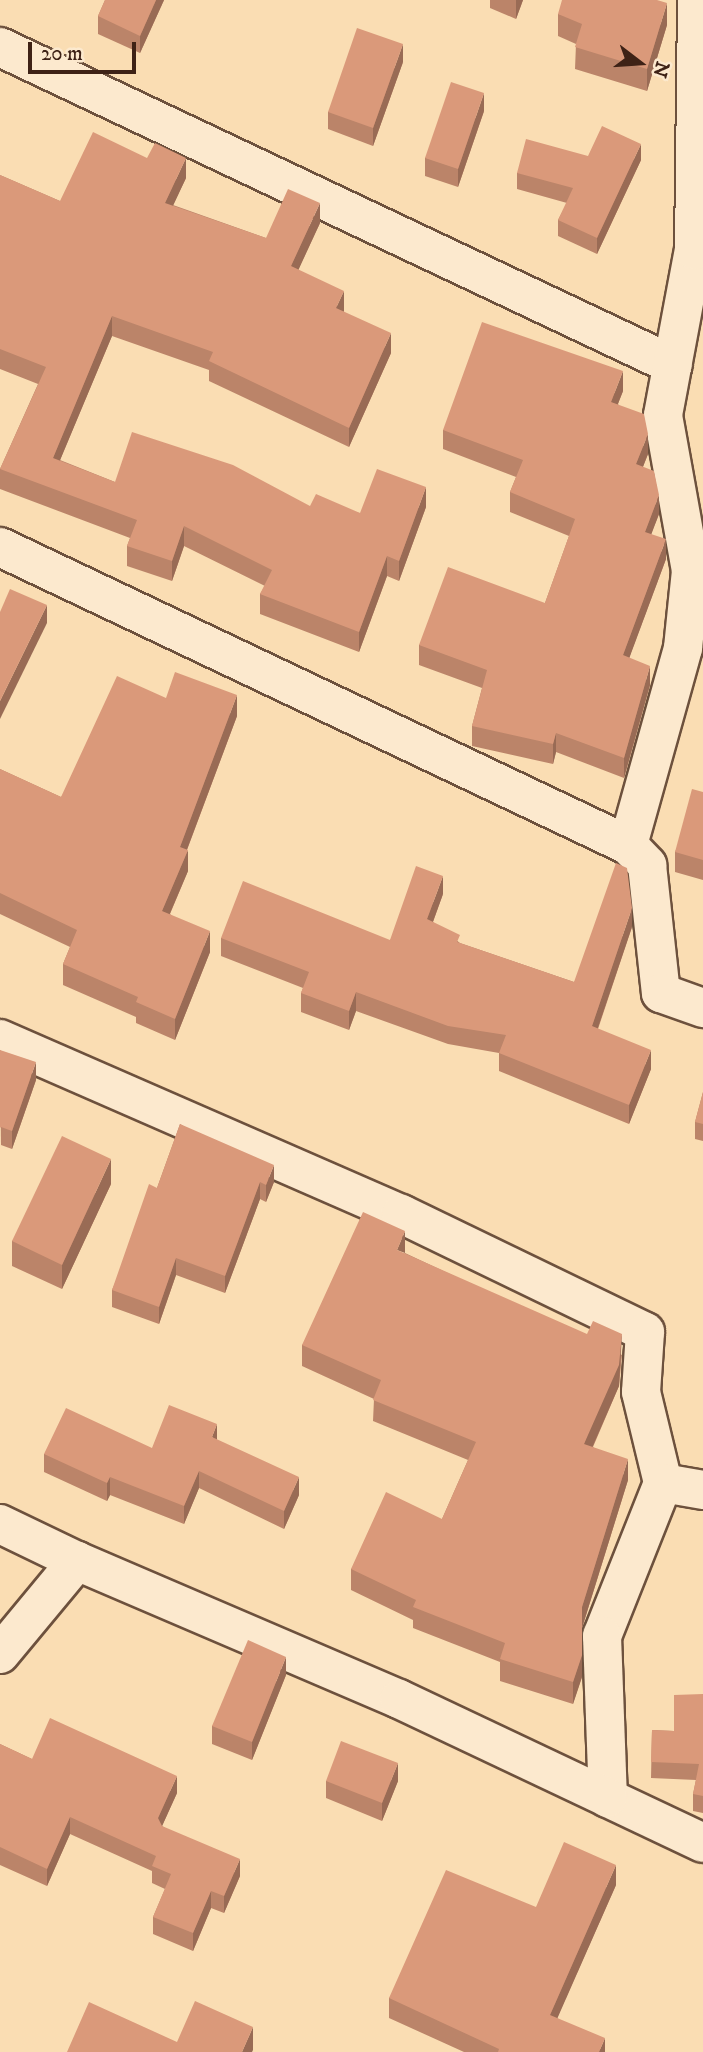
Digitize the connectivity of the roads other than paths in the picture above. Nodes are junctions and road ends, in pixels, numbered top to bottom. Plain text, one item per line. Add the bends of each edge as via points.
1 (697, 0) edge
2 (0, 47) edge
3 (699, 161) edge
4 (673, 365) junction
5 (0, 547) edge
6 (697, 570) edge
7 (628, 845) junction
8 (703, 1008) edge
9 (0, 1039) edge
10 (663, 1483) junction
11 (703, 1490) edge
12 (0, 1524) edge
13 (77, 1561) junction
14 (0, 1654) edge
15 (608, 1798) junction
16 (703, 1843) edge

1 - 3 street
2 - 4 street
3 - 4 street via 694,250
4 - 6 street via 663,415
5 - 7 street
6 - 7 street via 683,648
7 - 8 street via 647,865 660,993
9 - 10 street via 401,1214 645,1332 642,1392
10 - 11 street
10 - 15 street via 603,1636
12 - 13 street
13 - 14 street
13 - 15 street via 399,1699
15 - 16 street

